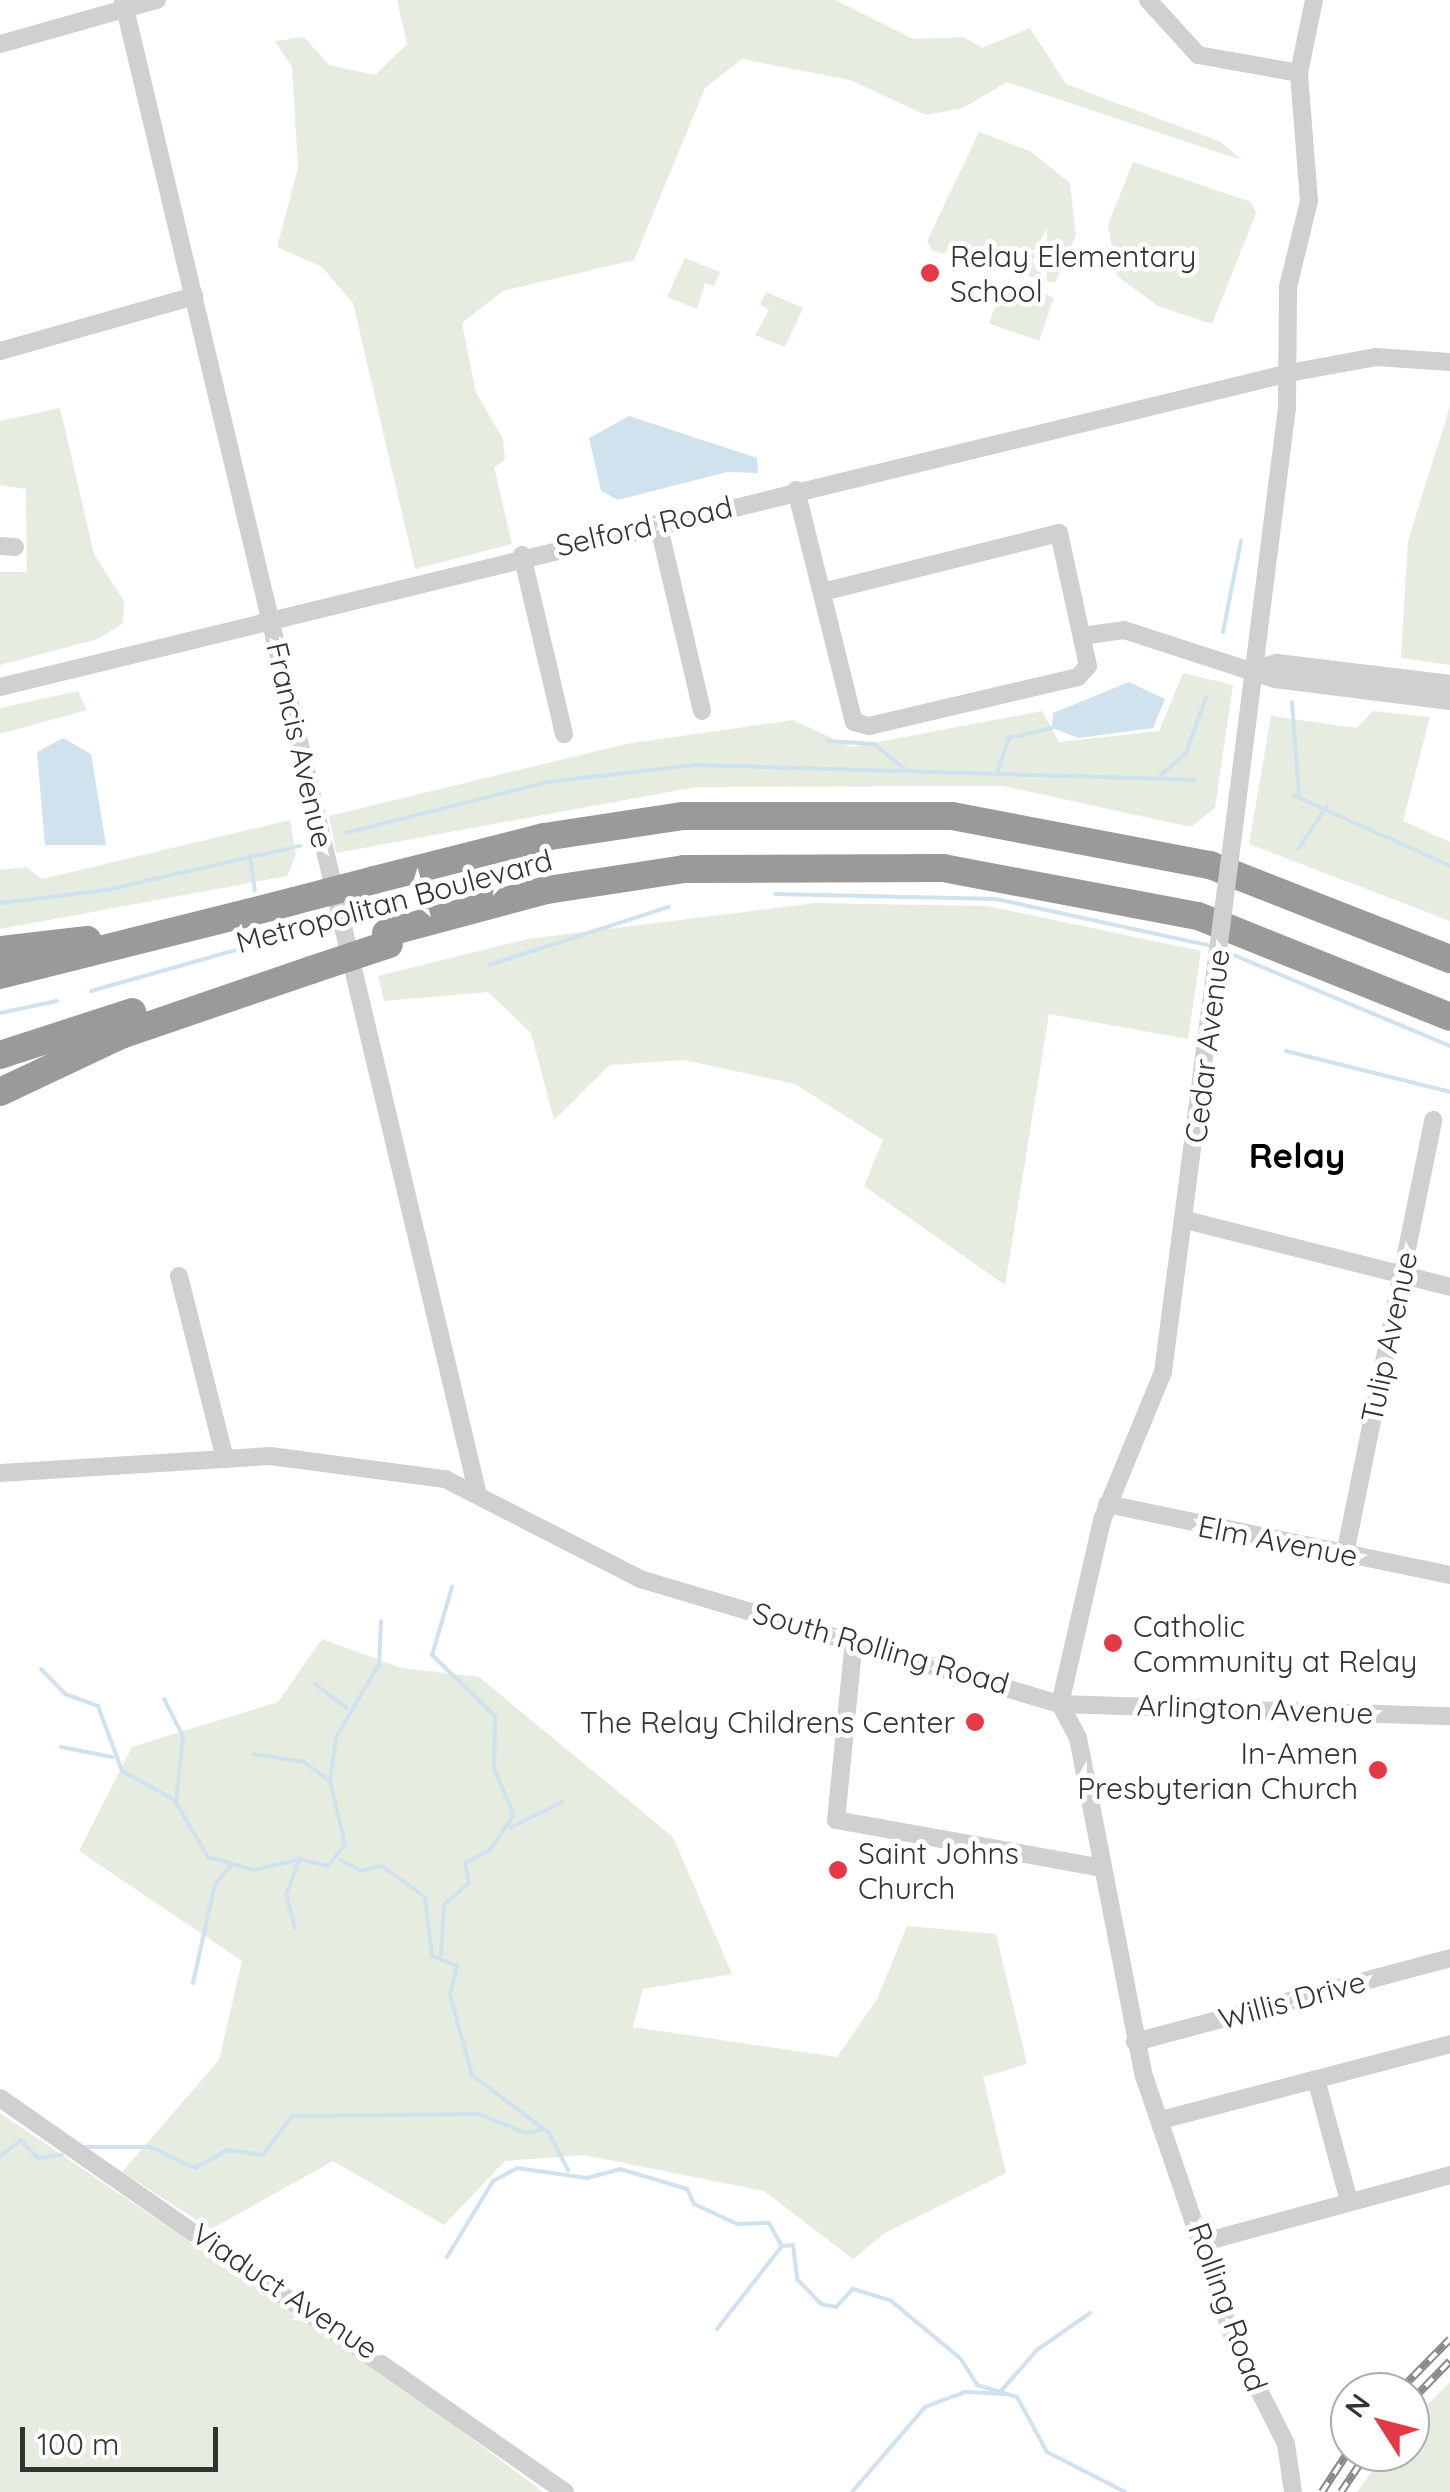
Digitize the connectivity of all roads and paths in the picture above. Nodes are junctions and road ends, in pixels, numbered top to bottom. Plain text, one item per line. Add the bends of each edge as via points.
1 (156, 0) edge
2 (1148, 0) edge
3 (1314, 0) edge
4 (124, 4) edge
5 (0, 44) edge
6 (1299, 73) junction
7 (194, 296) junction
8 (0, 351) edge
9 (1450, 362) edge
10 (1289, 373) junction
11 (796, 490) junction
12 (658, 522) junction
13 (522, 555) junction
14 (822, 592) junction
15 (268, 614) junction
16 (1082, 636) junction
17 (1252, 670) junction
18 (1450, 684) edge
19 (0, 687) edge
20 (1450, 701) edge
21 (702, 711) dead end
22 (564, 734) dead end
23 (294, 901) junction
24 (0, 950) edge
25 (1450, 959) edge
26 (309, 963) junction
27 (0, 975) edge
28 (1450, 1018) edge
29 (0, 1055) edge
30 (0, 1092) edge
31 (1434, 1120) dead end
32 (1186, 1220) junction
33 (1402, 1275) junction
34 (179, 1276) dead end
35 (1450, 1287) edge
36 (225, 1459) junction
37 (0, 1473) edge
38 (477, 1490) junction
39 (1107, 1504) junction
40 (1345, 1554) junction
41 (1450, 1575) edge
42 (854, 1640) junction
43 (1060, 1704) junction
44 (1450, 1716) edge
45 (1102, 1868) junction
46 (1450, 1958) edge
47 (1135, 2042) junction
48 (1450, 2044) edge
49 (1316, 2079) junction
50 (0, 2098) edge
51 (1161, 2120) junction
52 (1450, 2174) edge
53 (1350, 2201) junction
54 (1204, 2242) junction
55 (565, 2492) edge
56 (1293, 2492) edge

1 - 4 street
2 - 6 street via 1198,56
3 - 6 street, Cedar Avenue
4 - 5 street
4 - 7 street, Francis Avenue
6 - 10 street, Cedar Avenue via 1309,201 1288,287
7 - 8 street
7 - 15 street, Francis Avenue
9 - 10 street, Selford Road via 1376,358
10 - 11 street, Selford Road
10 - 17 street, Cedar Avenue
11 - 12 street, Selford Road
11 - 14 street
12 - 13 street, Selford Road
12 - 21 street
13 - 15 street, Selford Road
13 - 22 street
14 - 16 street via 1059,533
14 - 16 street via 860,725 1078,677 1088,666
15 - 19 street, Selford Road
15 - 38 street, Francis Avenue
16 - 17 street via 1124,630
17 - 18 street via 1277,663
17 - 20 street
17 - 32 street, Cedar Avenue, bridge
23 - 24 highway
23 - 25 highway, Metropolitan Boulevard, bridge via 544,838 683,816 952,816 1210,865
23 - 27 highway, Metropolitan Boulevard
26 - 28 highway, Metropolitan Boulevard via 548,890 684,868 894,865 1127,897 1288,946
26 - 29 highway, Metropolitan Boulevard
26 - 30 highway via 120,1034
31 - 33 street, Tulip Avenue
32 - 33 street
32 - 39 street, Cedar Avenue via 1163,1372
33 - 35 street
33 - 40 street, Tulip Avenue
34 - 36 street
36 - 37 street, South Rolling Road
36 - 38 street, South Rolling Road via 312,1460
38 - 42 street, South Rolling Road via 594,1562
39 - 40 street, Elm Avenue
39 - 43 street, Cedar Avenue
40 - 41 street, Elm Avenue
42 - 43 street, South Rolling Road
42 - 45 street via 836,1820
43 - 44 street, Arlington Avenue
43 - 45 street via 1078,1738
45 - 47 street
46 - 47 street, Willis Drive
47 - 51 street
48 - 49 street
49 - 51 street
49 - 53 street
50 - 55 street, Viaduct Avenue
51 - 54 street, Rolling Road
52 - 53 street
53 - 54 street
54 - 56 street, Rolling Road via 1252,2386 1286,2444

